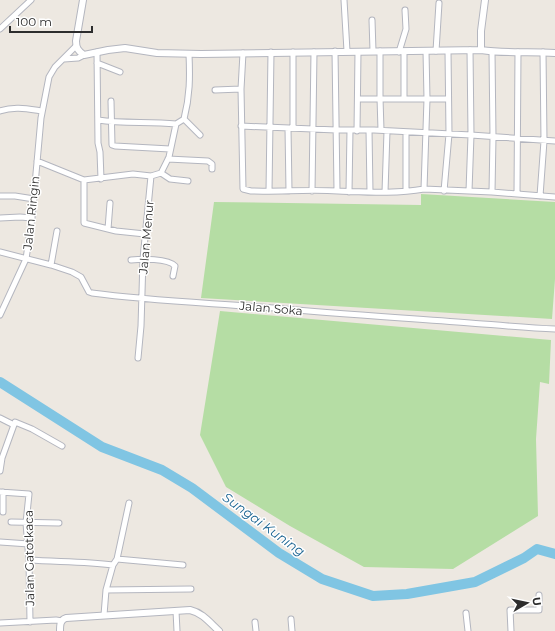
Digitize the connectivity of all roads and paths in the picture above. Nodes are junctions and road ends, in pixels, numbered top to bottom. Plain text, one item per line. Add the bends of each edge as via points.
1 (31, 0) edge
2 (84, 0) edge
3 (344, 0) edge
4 (485, 0) edge
5 (438, 3) dead end
6 (405, 10) dead end
7 (372, 20) dead end
8 (0, 29) edge
9 (76, 46) junction
10 (470, 50) junction
11 (481, 50) junction
12 (335, 51) junction
13 (347, 51) junction
14 (373, 51) junction
15 (380, 51) junction
16 (426, 51) junction
17 (436, 51) junction
18 (448, 51) junction
19 (97, 52) junction
20 (271, 52) junction
21 (293, 52) junction
22 (314, 52) junction
23 (358, 52) junction
24 (402, 52) junction
25 (492, 52) junction
26 (518, 52) junction
27 (543, 52) junction
28 (243, 53) junction
29 (555, 53) edge
30 (189, 54) junction
31 (84, 55) junction
32 (64, 59) junction
33 (97, 63) junction
34 (120, 72) dead end
35 (241, 89) junction
36 (215, 90) dead end
37 (380, 98) junction
38 (404, 98) junction
39 (358, 99) junction
40 (427, 99) junction
41 (448, 99) junction
42 (111, 101) dead end
43 (0, 110) edge
44 (42, 111) junction
45 (184, 119) junction
46 (98, 120) junction
47 (112, 122) junction
48 (176, 124) junction
49 (242, 126) junction
50 (271, 126) junction
51 (290, 127) junction
52 (312, 129) junction
53 (336, 130) junction
54 (350, 130) junction
55 (357, 130) junction
56 (369, 130) junction
57 (384, 131) junction
58 (406, 132) junction
59 (426, 133) junction
60 (200, 134) dead end
61 (449, 134) junction
62 (471, 135) junction
63 (493, 137) junction
64 (518, 138) junction
65 (544, 140) junction
66 (555, 141) edge
67 (170, 149) junction
68 (168, 159) junction
69 (37, 161) junction
70 (212, 169) dead end
71 (161, 172) junction
72 (151, 176) junction
73 (101, 179) junction
74 (84, 180) junction
75 (188, 181) dead end
76 (424, 189) junction
77 (337, 190) junction
78 (269, 191) junction
79 (289, 191) junction
80 (312, 191) junction
81 (406, 191) junction
82 (444, 191) junction
83 (469, 191) junction
84 (349, 192) junction
85 (370, 192) junction
86 (385, 192) junction
87 (492, 192) junction
88 (517, 194) junction
89 (0, 196) edge
90 (540, 196) junction
91 (555, 197) edge
92 (34, 198) junction
93 (110, 203) dead end
94 (0, 218) edge
95 (32, 218) junction
96 (108, 229) junction
97 (57, 231) dead end
98 (145, 234) junction
99 (0, 252) edge
100 (26, 259) junction
101 (143, 259) junction
102 (131, 260) dead end
103 (51, 265) junction
104 (174, 276) dead end
105 (142, 299) junction
106 (0, 315) edge
107 (555, 329) edge
108 (138, 358) dead end
109 (0, 418) edge
110 (14, 424) junction
111 (62, 446) dead end
112 (1, 464) edge
113 (0, 471) edge
114 (2, 492) edge
115 (129, 503) dead end
116 (3, 512) dead end
117 (11, 522) dead end
118 (26, 523) junction
119 (59, 523) dead end
120 (0, 542) edge
121 (28, 544) junction
122 (29, 560) junction
123 (117, 560) junction
124 (113, 565) junction
125 (183, 565) dead end
126 (191, 589) dead end
127 (106, 590) junction
128 (539, 595) dead end
129 (176, 611) junction
130 (466, 612) dead end
131 (104, 615) junction
132 (291, 619) dead end
133 (62, 621) junction
134 (30, 622) junction
135 (255, 622) dead end
136 (0, 623) edge
137 (60, 631) edge
138 (177, 631) edge
139 (219, 631) edge
140 (256, 631) edge
141 (292, 631) edge
142 (468, 631) edge
143 (511, 631) edge

1 - 8 street
2 - 9 street
3 - 13 street
4 - 11 street
5 - 17 street
6 - 24 street via 406,29
7 - 14 street
9 - 31 street
9 - 32 street, Jalan Ringin
10 - 11 street
10 - 18 street
10 - 62 street
11 - 25 street
12 - 13 street
12 - 22 street
12 - 53 street
13 - 23 street
14 - 15 street
14 - 23 street
15 - 24 street
15 - 37 street
16 - 17 street
16 - 24 street
16 - 40 street
17 - 18 street
18 - 41 street
19 - 30 street via 125,48
19 - 31 street
19 - 33 street
20 - 21 street
20 - 28 street
20 - 50 street
21 - 22 street
21 - 51 street
22 - 52 street
23 - 39 street
24 - 38 street
25 - 26 street
25 - 63 street
26 - 27 street
26 - 64 street
27 - 29 street
27 - 65 street
28 - 30 street
28 - 35 street
30 - 45 street via 190,87
31 - 32 street
32 - 44 street, Jalan Ringin via 51,72
33 - 34 street
33 - 46 street
35 - 36 street
35 - 49 street
37 - 38 street
37 - 39 street
37 - 57 street
38 - 40 street
39 - 55 street
40 - 41 street
40 - 59 street
41 - 61 street
42 - 47 street
43 - 44 street via 19,108
44 - 69 street, Jalan Ringin
45 - 48 street
45 - 60 street
46 - 47 street
46 - 73 street
47 - 48 street
47 - 67 street via 112,145
48 - 67 street
49 - 50 street
49 - 78 street via 243,189
50 - 51 street
50 - 78 street
51 - 52 street
51 - 79 street
52 - 53 street
52 - 80 street
53 - 54 street
53 - 77 street
54 - 55 street
54 - 84 street
55 - 56 street
56 - 57 street
56 - 85 street
57 - 58 street
57 - 86 street
58 - 59 street
58 - 81 street
59 - 61 street
59 - 76 street
61 - 62 street
61 - 82 street
62 - 63 street
62 - 83 street
63 - 64 street
63 - 87 street
64 - 65 street
64 - 88 street
65 - 66 street
65 - 90 street
67 - 68 street
68 - 70 street via 208,161 212,164
68 - 71 street
69 - 74 street
69 - 92 street, Jalan Ringin
71 - 72 street
71 - 75 street via 170,179
72 - 73 street via 134,174
72 - 98 street, Jalan Menur
73 - 74 street
74 - 96 street via 84,223
76 - 81 street
76 - 82 street
77 - 80 street
77 - 84 street
78 - 79 street
79 - 80 street
81 - 86 street
82 - 83 street
83 - 87 street
84 - 85 street
85 - 86 street
87 - 88 street
88 - 90 street
89 - 92 street
90 - 91 street
92 - 95 street, Jalan Ringin
93 - 96 street
94 - 95 street
95 - 100 street, Jalan Ringin
96 - 98 street
97 - 103 street
98 - 101 street, Jalan Menur
99 - 100 street, Jalan Soka
100 - 103 street, Jalan Soka
100 - 106 street, Jalan Ringin
101 - 102 street
101 - 104 street via 173,264
101 - 105 street, Jalan Menur
103 - 105 street, Jalan Soka via 77,274 89,292
105 - 107 street, Jalan Soka
105 - 108 street, Jalan Menur
109 - 110 street
110 - 111 street via 17,422
110 - 112 street
112 - 113 street
114 - 116 street
114 - 118 street, Jalan Gatotkaca via 29,494
115 - 123 street
117 - 118 street
118 - 119 street
118 - 121 street, Jalan Gatotkaca
120 - 121 street
121 - 122 street, Jalan Gatotkaca
122 - 124 street
122 - 134 street, Jalan Gatotkaca
123 - 124 street
123 - 125 street
124 - 127 street
126 - 127 street
127 - 131 street
128 - 143 street via 538,610 510,610
129 - 131 street
129 - 138 street
129 - 139 street via 197,612
130 - 142 street
131 - 133 street via 66,618
132 - 141 street
133 - 134 street
133 - 137 street
134 - 136 street
135 - 140 street

